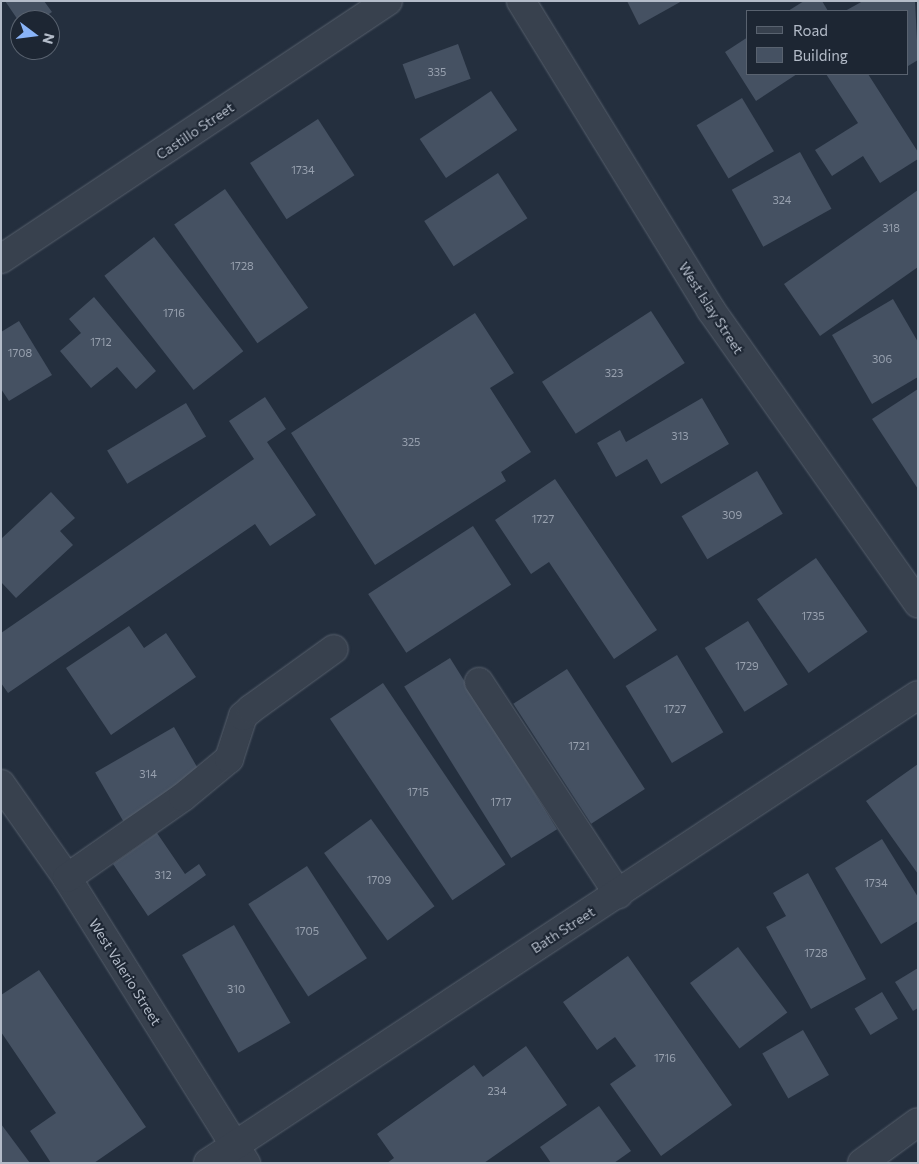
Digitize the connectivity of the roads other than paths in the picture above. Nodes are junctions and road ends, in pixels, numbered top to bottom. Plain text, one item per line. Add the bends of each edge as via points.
1 (388, 1) edge
2 (521, 1) edge
3 (1, 259) edge
4 (918, 603) edge
5 (334, 649) dead end
6 (479, 682) dead end
7 (918, 696) edge
8 (1, 784) edge
9 (67, 878) junction
10 (618, 894) junction
11 (918, 1122) edge
12 (240, 1154) edge
13 (208, 1163) edge
14 (862, 1163) edge

1 - 3 street, Castillo Street
2 - 4 street, West Islay Street via 711,310
5 - 9 street via 244,716 230,759 183,797
6 - 10 street
7 - 10 street, Bath Street
8 - 9 street, West Valerio Street
9 - 12 street, West Valerio Street
10 - 12 street, Bath Street
11 - 14 street
12 - 13 street, Bath Street

